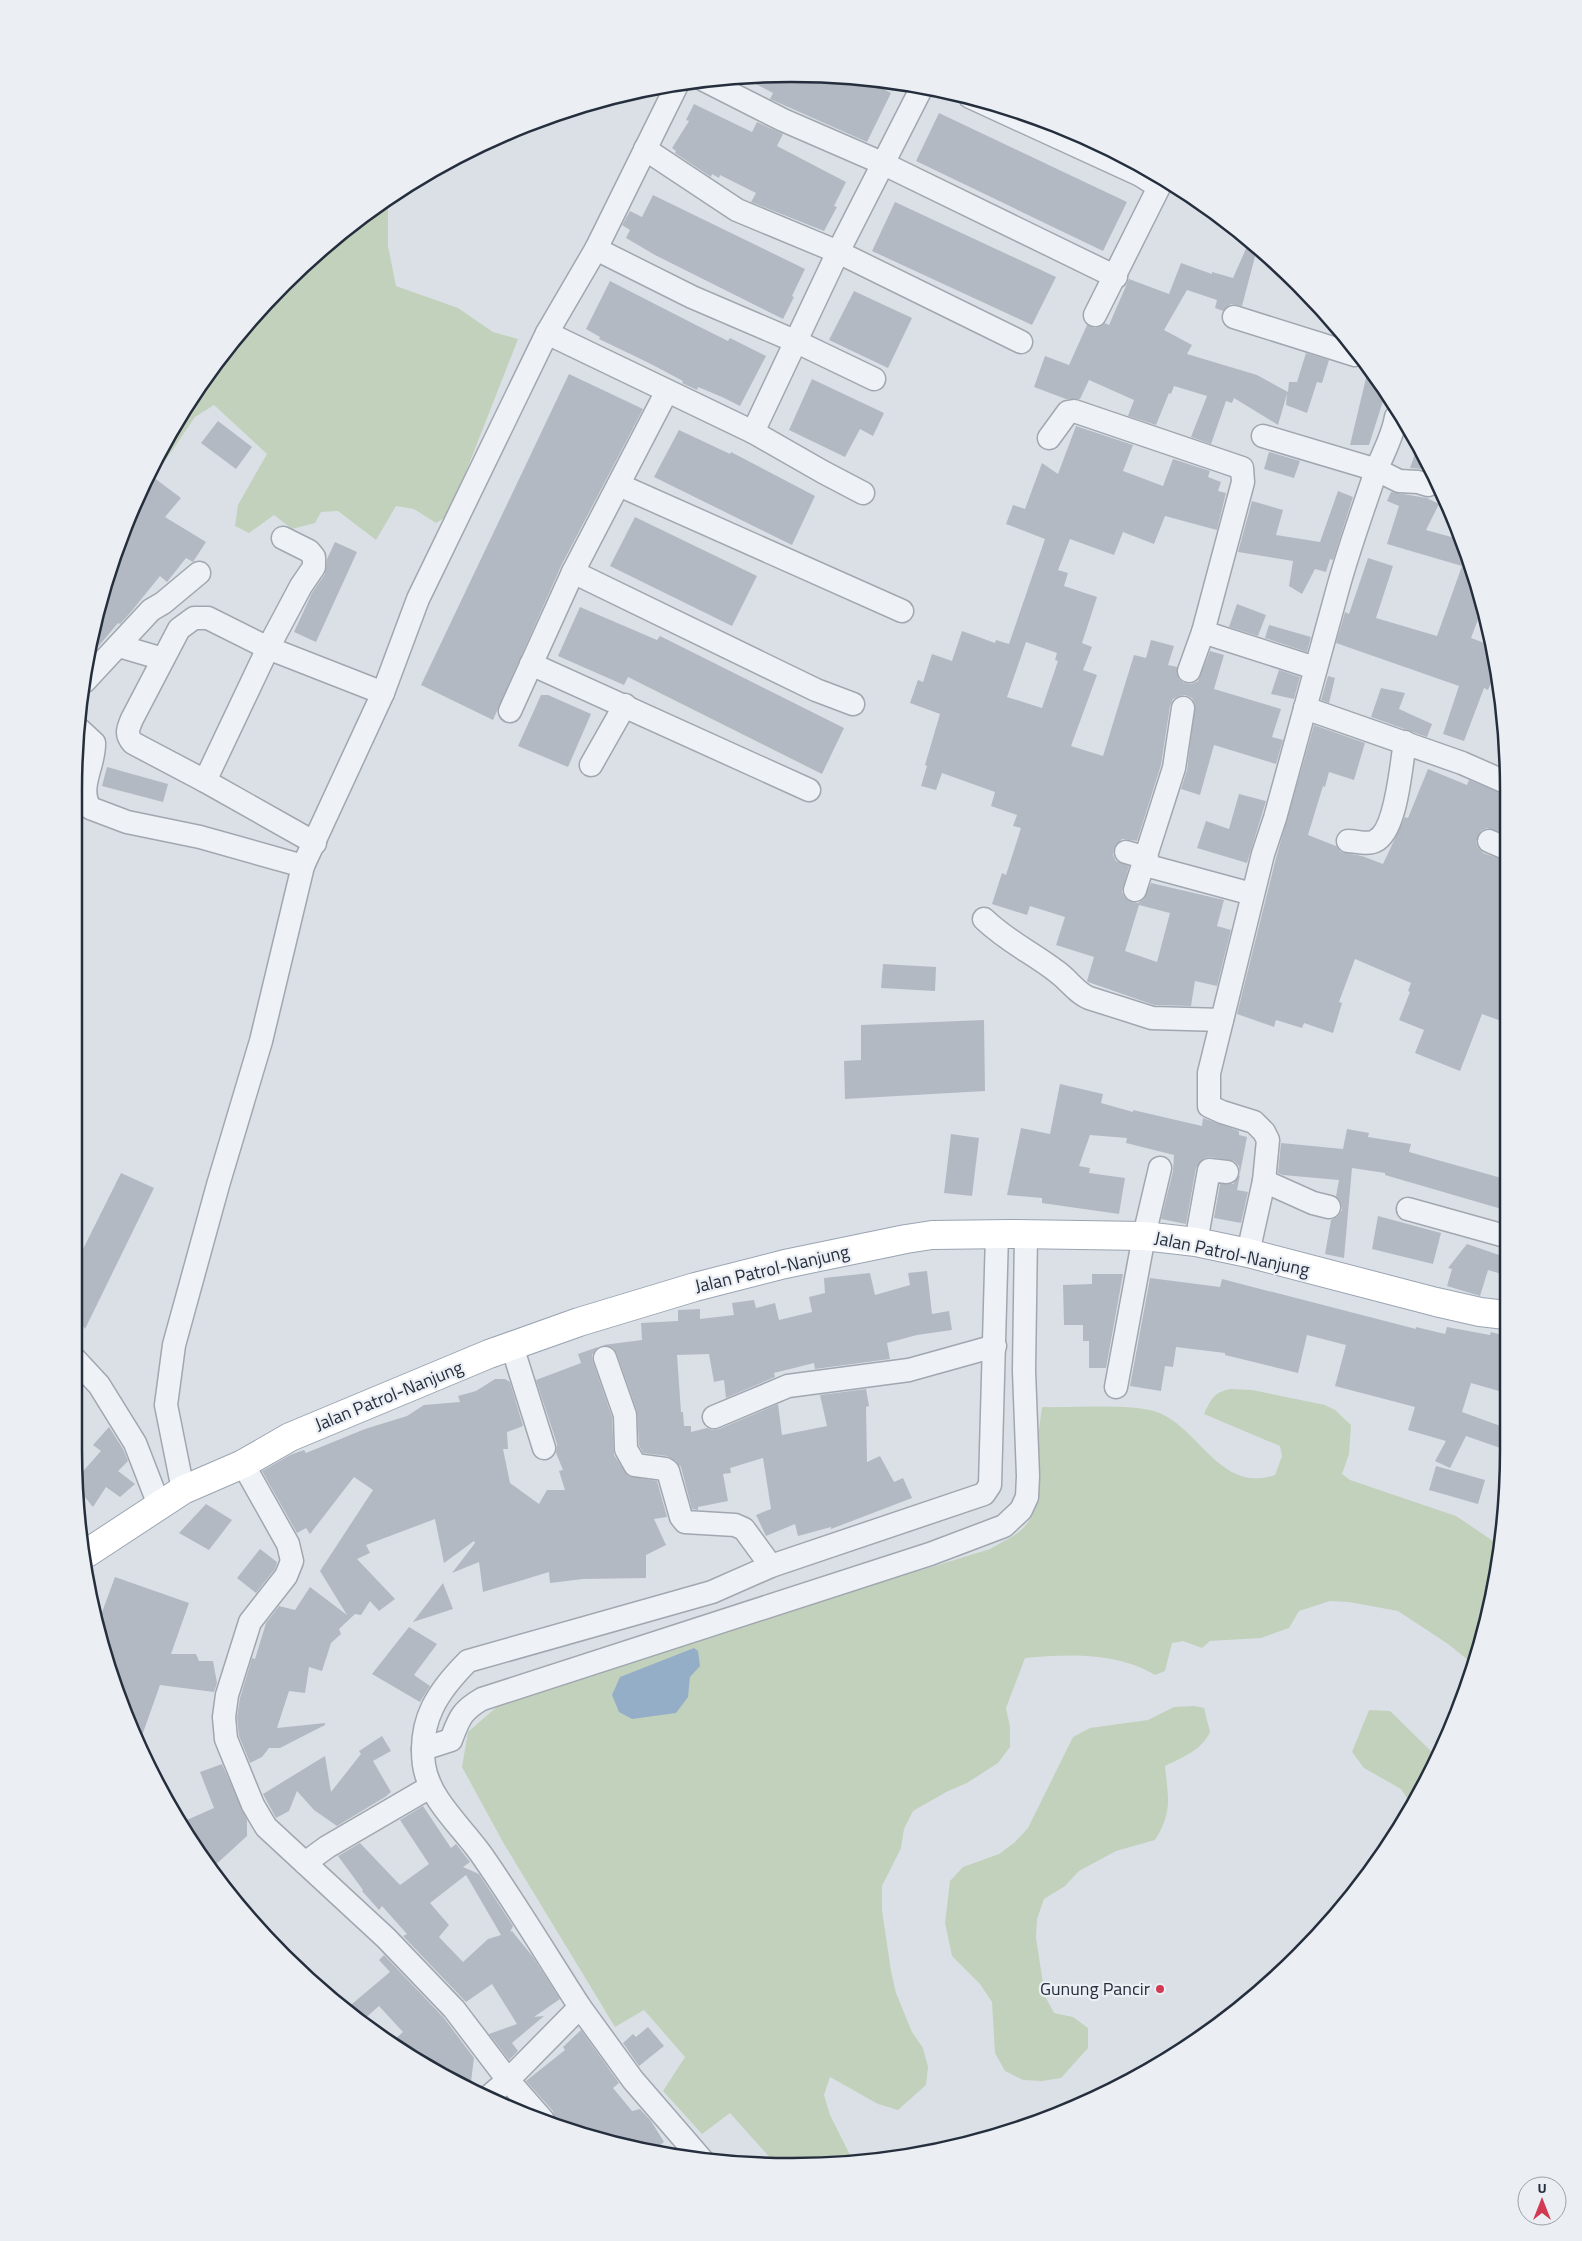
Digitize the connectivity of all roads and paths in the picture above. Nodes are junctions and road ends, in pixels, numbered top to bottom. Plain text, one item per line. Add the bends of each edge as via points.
1 (718, 87) edge
2 (673, 93) edge
3 (917, 94) edge
4 (1043, 129) edge
5 (645, 149) junction
6 (882, 162) junction
7 (1146, 177) edge
8 (1160, 186) edge
9 (596, 249) junction
10 (838, 252) junction
11 (1116, 277) junction
12 (1095, 315) dead end
13 (1234, 317) dead end
14 (547, 334) junction
15 (796, 342) junction
16 (1021, 342) dead end
17 (1347, 352) edge
18 (874, 378) dead end
19 (667, 391) junction
20 (1395, 421) edge
21 (753, 432) junction
22 (1263, 436) dead end
23 (1049, 438) dead end
24 (1377, 470) junction
25 (619, 485) junction
26 (1428, 486) dead end
27 (863, 493) dead end
28 (283, 538) dead end
29 (573, 572) junction
30 (199, 573) dead end
31 (902, 611) dead end
32 (1203, 632) junction
33 (119, 646) junction
34 (268, 648) junction
35 (163, 659) junction
36 (531, 664) junction
37 (1315, 668) junction
38 (1189, 670) dead end
39 (93, 673) edge
40 (383, 693) junction
41 (853, 704) dead end
42 (625, 705) junction
43 (1182, 708) dead end
44 (1304, 708) junction
45 (510, 711) dead end
46 (85, 734) edge
47 (1405, 742) junction
48 (591, 765) dead end
49 (1500, 780) edge
50 (205, 781) junction
51 (808, 790) dead end
52 (1348, 841) dead end
53 (315, 842) junction
54 (1139, 858) junction
55 (303, 866) junction
56 (1135, 890) dead end
57 (1252, 894) junction
58 (984, 919) dead end
59 (1222, 1020) junction
60 (1160, 1168) dead end
61 (1227, 1172) dead end
62 (1264, 1181) junction
63 (1329, 1207) dead end
64 (1408, 1209) dead end
65 (997, 1234) junction
66 (1026, 1234) junction
67 (1500, 1235) edge
68 (1144, 1236) junction
69 (1196, 1242) junction
70 (1248, 1253) junction
71 (1500, 1314) edge
72 (512, 1346) junction
73 (995, 1346) junction
74 (605, 1358) dead end
75 (82, 1366) edge
76 (1116, 1387) dead end
77 (714, 1417) dead end
78 (544, 1448) dead end
79 (243, 1464) junction
80 (184, 1490) junction
81 (159, 1505) junction
82 (90, 1551) edge
83 (770, 1566) junction
84 (423, 1750) junction
85 (430, 1787) junction
86 (305, 1863) junction
87 (580, 2007) junction
88 (508, 2080) junction
89 (494, 2092) edge
90 (535, 2110) edge
91 (695, 2151) edge

1 - 6 street via 783,120
2 - 5 street
3 - 6 street
4 - 7 street
5 - 9 street
5 - 10 street via 738,210
6 - 10 street
6 - 11 street
8 - 11 street
9 - 14 street
9 - 15 street
10 - 15 street
10 - 16 street
11 - 12 street
13 - 17 street
14 - 19 street
14 - 40 street via 418,600
15 - 18 street
15 - 21 street
19 - 21 street
19 - 25 street
20 - 24 street
21 - 27 street
22 - 24 street
23 - 32 street via 1068,412 1074,410 1242,468 1243,482
24 - 26 street via 1399,480
24 - 37 street via 1348,550
25 - 29 street
25 - 31 street
28 - 34 street via 309,551 314,557 314,567 300,586
29 - 36 street
29 - 41 street via 816,690
30 - 33 street via 151,610
32 - 37 street
32 - 38 street
33 - 35 street
33 - 39 street
34 - 35 street via 208,618 194,618 178,629
34 - 40 street
34 - 50 street
35 - 50 street via 127,731 128,738
36 - 42 street
36 - 45 street
37 - 44 street
40 - 53 street
42 - 48 street
42 - 51 street
43 - 54 street via 1174,768
44 - 47 street
44 - 57 street
46 - 55 street via 94,743 84,793 90,808 127,822 200,836
47 - 49 street
47 - 52 street via 1389,825 1378,840
50 - 53 street
53 - 55 street
54 - 56 street
54 - 57 street
55 - 80 street via 261,1041 174,1345 166,1405
57 - 59 street
58 - 59 street via 1003,937 1057,972 1083,996 1152,1018
59 - 62 street via 1209,1073 1209,1106 1254,1122 1264,1132 1268,1140
60 - 68 street
61 - 69 street via 1209,1170
62 - 63 street
62 - 70 street
64 - 67 street
65 - 66 main road, Jalan Patrol-Nanjung
65 - 72 main road, Jalan Patrol-Nanjung via 932,1235 785,1264 695,1286
65 - 73 street
66 - 68 main road, Jalan Patrol-Nanjung
66 - 84 street via 1024,1371 1027,1497 1021,1510 1004,1526 930,1554 482,1699 469,1706 459,1718 451,1740
68 - 69 main road, Jalan Patrol-Nanjung
68 - 76 street
69 - 70 main road, Jalan Patrol-Nanjung
70 - 71 main road, Jalan Patrol-Nanjung via 1436,1302
72 - 78 street
72 - 79 main road, Jalan Patrol-Nanjung via 290,1437
73 - 77 street via 909,1370 788,1386
73 - 83 street via 988,1491
74 - 83 street via 625,1415 626,1449 635,1464 668,1471 680,1517 685,1522 735,1525 744,1529
75 - 81 street via 100,1385 135,1443
79 - 80 main road, Jalan Patrol-Nanjung
79 - 86 street via 288,1544 292,1561 286,1576 250,1622 227,1695 226,1739 253,1805 266,1826
80 - 81 main road, Jalan Patrol-Nanjung
81 - 82 main road, Jalan Patrol-Nanjung
83 - 84 street via 712,1592 468,1661 449,1680 428,1713
84 - 85 street
85 - 86 street
85 - 87 street via 480,1854
86 - 88 street via 386,1938 447,2002
87 - 88 street
87 - 91 street via 633,2080
88 - 89 street
88 - 90 street

